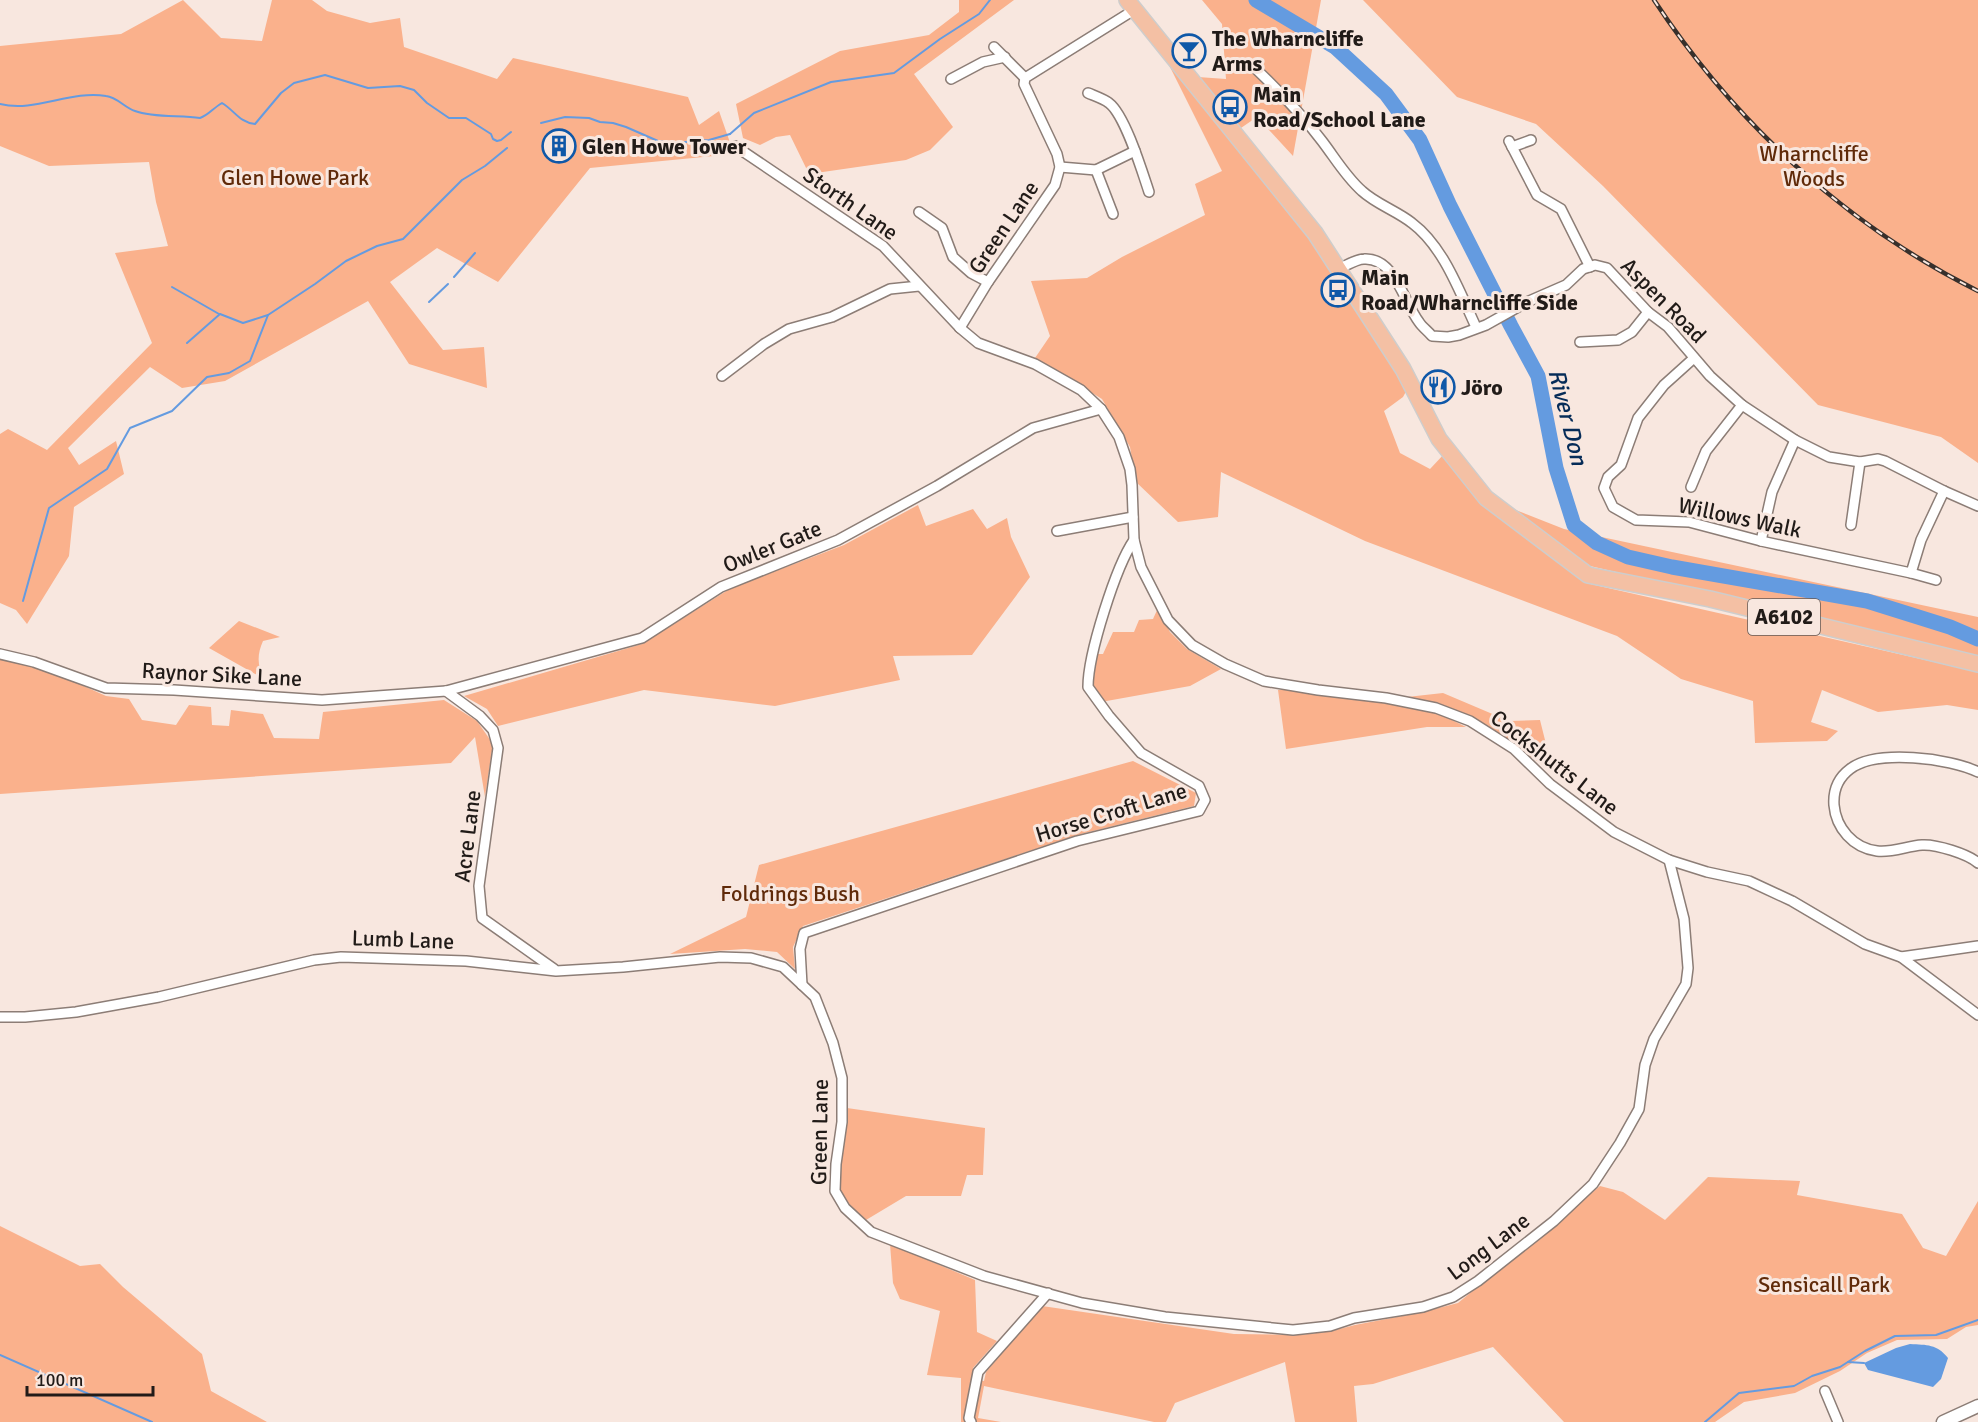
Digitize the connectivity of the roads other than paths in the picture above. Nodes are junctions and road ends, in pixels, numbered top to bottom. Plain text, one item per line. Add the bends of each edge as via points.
1 (1130, 5) edge
2 (994, 46) dead end
3 (1005, 57) junction
4 (1257, 70) dead end
5 (1025, 78) junction
6 (951, 79) dead end
7 (1088, 93) dead end
8 (1531, 140) dead end
9 (735, 146) dead end
10 (1135, 151) junction
11 (1060, 167) junction
12 (1096, 170) junction
13 (1149, 192) dead end
14 (919, 212) dead end
15 (1113, 214) dead end
16 (1590, 267) junction
17 (1338, 269) junction
18 (988, 282) junction
19 (919, 286) junction
20 (1648, 312) junction
21 (1481, 326) junction
22 (960, 328) junction
23 (1580, 342) dead end
24 (1694, 358) junction
25 (722, 376) dead end
26 (1742, 405) junction
27 (1101, 409) junction
28 (1795, 441) junction
29 (1860, 462) junction
30 (1690, 488) dead end
31 (1944, 491) junction
32 (1855, 500) junction
33 (1866, 500) dead end
34 (1978, 506) edge
35 (1132, 518) junction
36 (1851, 525) dead end
37 (1057, 531) dead end
38 (1134, 540) junction
39 (1761, 541) junction
40 (1911, 573) junction
41 (1936, 580) dead end
42 (1, 654) edge
43 (1978, 664) edge
44 (446, 691) junction
45 (1978, 772) edge
46 (1669, 860) junction
47 (1978, 863) edge
48 (1978, 946) edge
49 (1901, 957) junction
50 (556, 970) junction
51 (802, 985) junction
52 (1978, 1015) edge
53 (0, 1017) edge
54 (1048, 1293) junction
55 (1825, 1391) dead end
56 (1978, 1406) edge
57 (971, 1422) edge
58 (1838, 1422) edge
59 (1943, 1422) edge

1 - 5 street
1 - 17 main road, A6102 via 1315,233
2 - 3 street
3 - 5 street
3 - 6 street via 983,62
4 - 21 street via 1363,192 1414,223 1448,266
5 - 11 street, Green Lane via 1024,84
7 - 10 street via 1117,110
8 - 16 street via 1511,144 1537,195 1561,209
9 - 19 street, Storth Lane via 883,246
10 - 12 street
10 - 13 street
11 - 12 street
11 - 18 street, Green Lane via 1055,185
12 - 15 street
14 - 18 street via 942,228 953,257
16 - 20 street, Aspen Road via 1607,268
16 - 21 street, Aspen Road via 1566,285
17 - 21 street, Aspen Road via 1362,259 1377,260 1387,268 1418,322 1432,336 1459,335
17 - 43 main road, A6102 via 1403,369 1439,439 1486,498 1588,574 1710,599
18 - 22 street, Green Lane
19 - 22 street, Storth Lane
19 - 25 street via 890,289 832,317 789,329
20 - 23 street via 1632,332 1618,340
20 - 24 street, Aspen Road via 1668,327
22 - 27 street via 978,344 1035,364 1081,390
24 - 26 street, Aspen Road
24 - 39 street, Willows Walk via 1664,385 1638,418 1621,465 1608,477 1604,488 1613,507 1636,520 1689,522
26 - 28 street, Aspen Road
26 - 30 street via 1706,451
27 - 35 street, Cockshutts Lane via 1119,437 1130,469
27 - 44 street, Owler Gate via 1033,428 838,540 721,587 642,639
28 - 29 street, Aspen Road via 1829,458
28 - 39 street via 1772,492
29 - 31 street, Aspen Road via 1885,461
29 - 32 street
31 - 34 street, Aspen Road
31 - 40 street
32 - 33 street
32 - 36 street
35 - 37 street
35 - 38 street, Cockshutts Lane
38 - 46 street, Cockshutts Lane via 1159,605 1192,645 1264,681 1386,698 1436,708 1470,721 1514,749 1550,784 1614,832
38 - 51 street, Horse Croft Lane via 1125,553 1105,611 1088,687 1141,753 1199,786 1204,800 1199,811 1077,841 804,933 800,949
39 - 40 street, Willows Walk
40 - 41 street, Willows Walk
42 - 44 street, Raynor Sike Lane via 106,688 322,700
44 - 50 street, Acre Lane via 493,730 498,748 479,886 482,918
45 - 47 street via 1949,761 1870,759 1848,770 1834,796 1835,813 1845,834 1867,848 1885,851 1925,845 1963,854
46 - 49 street, Cockshutts Lane via 1749,881 1865,944
46 - 54 street, Long Lane via 1684,919 1688,968 1686,984 1654,1039 1645,1065 1639,1108 1593,1184 1554,1221 1478,1281 1453,1297 1423,1307 1293,1330 1165,1317
48 - 49 street
49 - 52 street, Cockshutts Lane
50 - 51 street, Lumb Lane via 751,958 783,967
50 - 53 street, Lumb Lane via 340,957 76,1012
51 - 54 street, Green Lane via 814,997 842,1078 835,1191 845,1208 881,1237 984,1276
54 - 57 street via 978,1372
55 - 58 street
56 - 59 street

